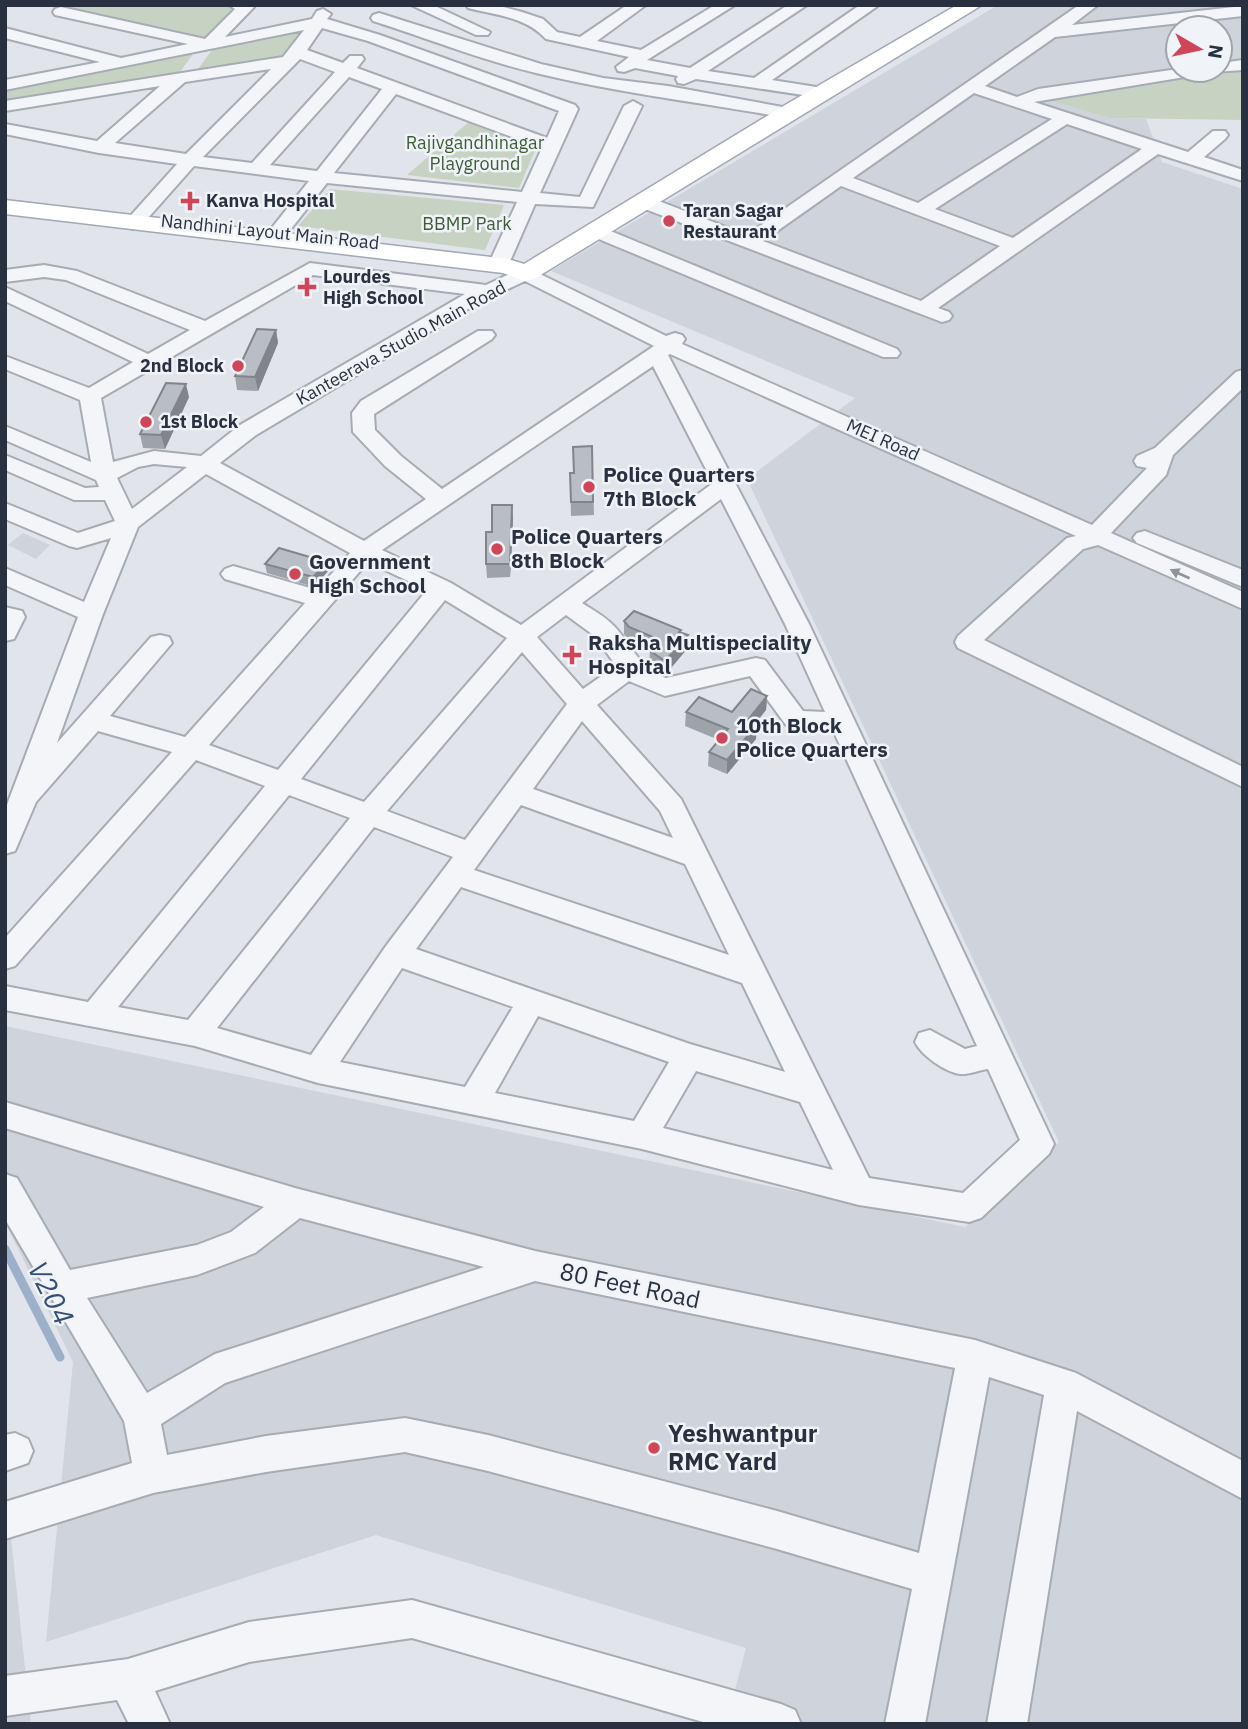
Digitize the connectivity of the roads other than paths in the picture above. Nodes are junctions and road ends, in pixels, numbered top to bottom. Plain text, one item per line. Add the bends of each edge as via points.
1 (237, 5) edge
2 (328, 5) edge
3 (419, 5) edge
4 (474, 5) edge
5 (527, 5) edge
6 (638, 5) edge
7 (726, 5) edge
8 (799, 5) edge
9 (871, 5) edge
10 (972, 5) edge
11 (1090, 5) edge
12 (1243, 11) edge
13 (53, 15) edge
14 (511, 15) junction
15 (379, 18) dead end
16 (319, 22) junction
17 (479, 32) junction
18 (1051, 32) junction
19 (10, 37) edge
20 (374, 38) junction
21 (460, 42) junction
22 (209, 45) junction
23 (575, 55) junction
24 (292, 56) junction
25 (123, 63) junction
26 (627, 63) junction
27 (346, 70) junction
28 (693, 71) junction
29 (1164, 76) edge
30 (181, 77) junction
31 (760, 81) junction
32 (603, 83) junction
33 (5, 85) edge
34 (393, 86) junction
35 (971, 87) junction
36 (668, 91) junction
37 (823, 93) junction
38 (1019, 102) junction
39 (5, 106) edge
40 (633, 106) dead end
41 (569, 109) junction
42 (788, 113) junction
43 (1067, 117) junction
44 (5, 129) edge
45 (1219, 135) dead end
46 (550, 145) junction
47 (99, 148) junction
48 (1155, 148) junction
49 (1191, 159) junction
50 (190, 160) junction
51 (257, 169) junction
52 (1241, 174) edge
53 (324, 176) junction
54 (839, 179) junction
55 (528, 197) junction
56 (5, 199) edge
57 (644, 202) junction
58 (5, 206) edge
59 (921, 209) junction
60 (135, 220) junction
61 (596, 232) junction
62 (275, 236) junction
63 (749, 242) junction
64 (1014, 245) junction
65 (329, 246) junction
66 (501, 259) junction
67 (310, 269) junction
68 (529, 272) junction
69 (5, 276) edge
70 (488, 291) junction
71 (5, 293) edge
72 (923, 309) junction
73 (942, 316) dead end
74 (204, 328) junction
75 (485, 335) dead end
76 (667, 346) junction
77 (890, 353) dead end
78 (5, 362) edge
79 (149, 362) junction
80 (1243, 376) edge
81 (330, 382) junction
82 (90, 396) junction
83 (369, 406) junction
84 (5, 432) edge
85 (5, 462) edge
86 (205, 464) junction
87 (109, 484) junction
88 (726, 484) junction
89 (440, 499) junction
90 (5, 510) edge
91 (128, 524) junction
92 (1088, 530) junction
93 (365, 551) junction
94 (233, 574) dead end
95 (5, 576) edge
96 (1243, 579) edge
97 (442, 588) junction
98 (322, 600) junction
99 (1243, 601) edge
100 (566, 603) junction
101 (91, 614) junction
102 (5, 615) edge
103 (5, 633) edge
104 (522, 636) junction
105 (160, 643) dead end
106 (630, 668) junction
107 (582, 703) junction
108 (92, 720) junction
109 (842, 722) junction
110 (191, 748) junction
111 (1243, 778) edge
112 (285, 781) junction
113 (515, 793) junction
114 (14, 804) edge
115 (370, 813) junction
116 (5, 844) edge
117 (696, 857) junction
118 (463, 864) junction
119 (396, 954) junction
120 (5, 958) edge
121 (751, 974) junction
122 (5, 998) edge
123 (531, 1002) junction
124 (94, 1014) junction
125 (195, 1034) junction
126 (930, 1042) dead end
127 (997, 1054) junction
128 (688, 1056) junction
129 (318, 1070) junction
130 (811, 1092) junction
131 (473, 1102) junction
132 (5, 1115) edge
133 (642, 1136) junction
134 (5, 1188) edge
135 (859, 1191) junction
136 (295, 1202) junction
137 (535, 1266) junction
138 (62, 1287) junction
139 (975, 1356) junction
140 (1063, 1385) junction
141 (141, 1416) junction
142 (153, 1475) junction
143 (1243, 1481) edge
144 (5, 1521) edge
145 (933, 1576) junction
146 (128, 1679) junction
147 (5, 1696) edge
148 (723, 1715) edge
149 (150, 1724) edge
150 (781, 1724) edge
151 (905, 1724) edge
152 (1007, 1724) edge

1 - 22 street via 246,7
2 - 16 street
3 - 17 street
4 - 14 street
5 - 14 street
6 - 23 street
7 - 26 street
8 - 28 street
9 - 31 street
10 - 37 main road, Kanteerava Studio Main Road
11 - 18 street
12 - 18 street
13 - 19 street
13 - 22 street
14 - 17 street
14 - 23 street via 546,28
15 - 21 street
16 - 20 street
16 - 22 street
16 - 24 street
17 - 21 street
17 - 23 street via 535,51
18 - 35 street
19 - 25 street
20 - 27 street
20 - 41 street
21 - 32 street via 537,68
22 - 25 street
22 - 30 street
23 - 26 street
24 - 27 street
24 - 30 street
24 - 50 street
25 - 33 street
26 - 28 street
26 - 32 street
27 - 34 street
27 - 51 street
28 - 31 street
28 - 36 street
29 - 38 street via 1038,94
30 - 39 street
30 - 47 street
31 - 37 street
32 - 36 street
32 - 41 street
34 - 46 street
34 - 53 street
35 - 38 street
35 - 54 street
36 - 42 street
37 - 42 main road, Kanteerava Studio Main Road
38 - 43 street
40 - 55 street via 586,202
41 - 46 street
42 - 57 main road, Kanteerava Studio Main Road
43 - 48 street
43 - 59 street
44 - 47 street
45 - 49 street
46 - 55 street
47 - 50 street
48 - 49 street
48 - 64 street
49 - 52 street
50 - 51 street
50 - 60 street
51 - 53 street
53 - 55 street
53 - 62 street
54 - 59 street
54 - 63 street
55 - 66 street
56 - 60 main road, Nandhini Layout Main Road
57 - 61 main road, Kanteerava Studio Main Road
57 - 63 street
58 - 60 main road
59 - 64 street
60 - 62 main road, Nandhini Layout Main Road
61 - 68 main road, Kanteerava Studio Main Road
61 - 77 street
62 - 65 main road
62 - 66 main road, Nandhini Layout Main Road
63 - 72 street
64 - 72 street
65 - 67 street
65 - 68 main road
66 - 68 main road, Nandhini Layout Main Road via 512,260
67 - 70 street
67 - 74 street
68 - 70 street, Kanteerava Studio Main Road
68 - 76 street, MEI Road
69 - 74 street via 56,271
70 - 81 street, Kanteerava Studio Main Road
71 - 79 street
72 - 73 street
74 - 79 street
75 - 83 street
76 - 88 street
76 - 89 street
76 - 92 street, MEI Road
78 - 82 street
79 - 82 street
80 - 92 street via 1163,453 1158,470
81 - 83 street
81 - 86 street, Kanteerava Studio Main Road via 248,430
82 - 87 street
83 - 89 street via 363,413 364,432
84 - 87 street
85 - 87 street via 82,495
86 - 87 street via 176,457 141,458 124,464
86 - 91 street, Kanteerava Studio Main Road
86 - 93 street
87 - 91 street
88 - 100 street
88 - 109 street
89 - 93 street
90 - 91 street via 77,541
91 - 101 street, Kanteerava Studio Main Road
92 - 96 street, MEI Road
99 -> 92 street, MEI Road
92 - 111 street via 967,642
93 - 97 street
93 - 98 street
94 - 98 street
95 - 101 street
97 - 104 street
97 - 112 street
98 - 110 street
100 - 104 street
100 - 106 street via 604,631
101 - 114 street, Kanteerava Studio Main Road
102 - 103 street via 13,617
104 - 107 street
104 - 115 street
105 - 108 street
106 - 107 street
106 - 109 street via 665,687 756,666 795,719
107 - 113 street
107 - 117 street via 671,806
108 - 110 street
108 - 114 street
109 - 127 street
110 - 112 street
110 - 120 street
112 - 115 street
112 - 124 street
113 - 117 street
113 - 118 street
114 - 116 street, Kanteerava Studio Main Road
115 - 118 street
115 - 125 street
117 - 121 street
118 - 119 street
118 - 121 street
119 - 123 street
119 - 129 street
121 - 130 street
122 - 124 street
123 - 128 street
123 - 131 street
124 - 125 street
125 - 129 street
126 - 127 street via 961,1062
127 - 135 street via 1038,1144 969,1208
128 - 130 street
128 - 133 street
129 - 131 street
130 - 135 street
131 - 133 street
132 - 136 street, 80 Feet Road
133 - 135 street
134 - 138 street
136 - 137 street, 80 Feet Road
136 - 138 street via 243,1243 197,1260
137 - 139 street, 80 Feet Road
137 - 141 street via 215,1370
138 - 141 street
139 - 140 street, 80 Feet Road
139 - 145 street
140 - 143 street, 80 Feet Road
140 - 152 street
141 - 142 street
142 - 144 street
142 - 145 street via 405,1435 764,1526
145 - 151 street
146 - 147 street
146 - 148 street via 249,1642 412,1619
146 - 149 street
148 - 150 street

